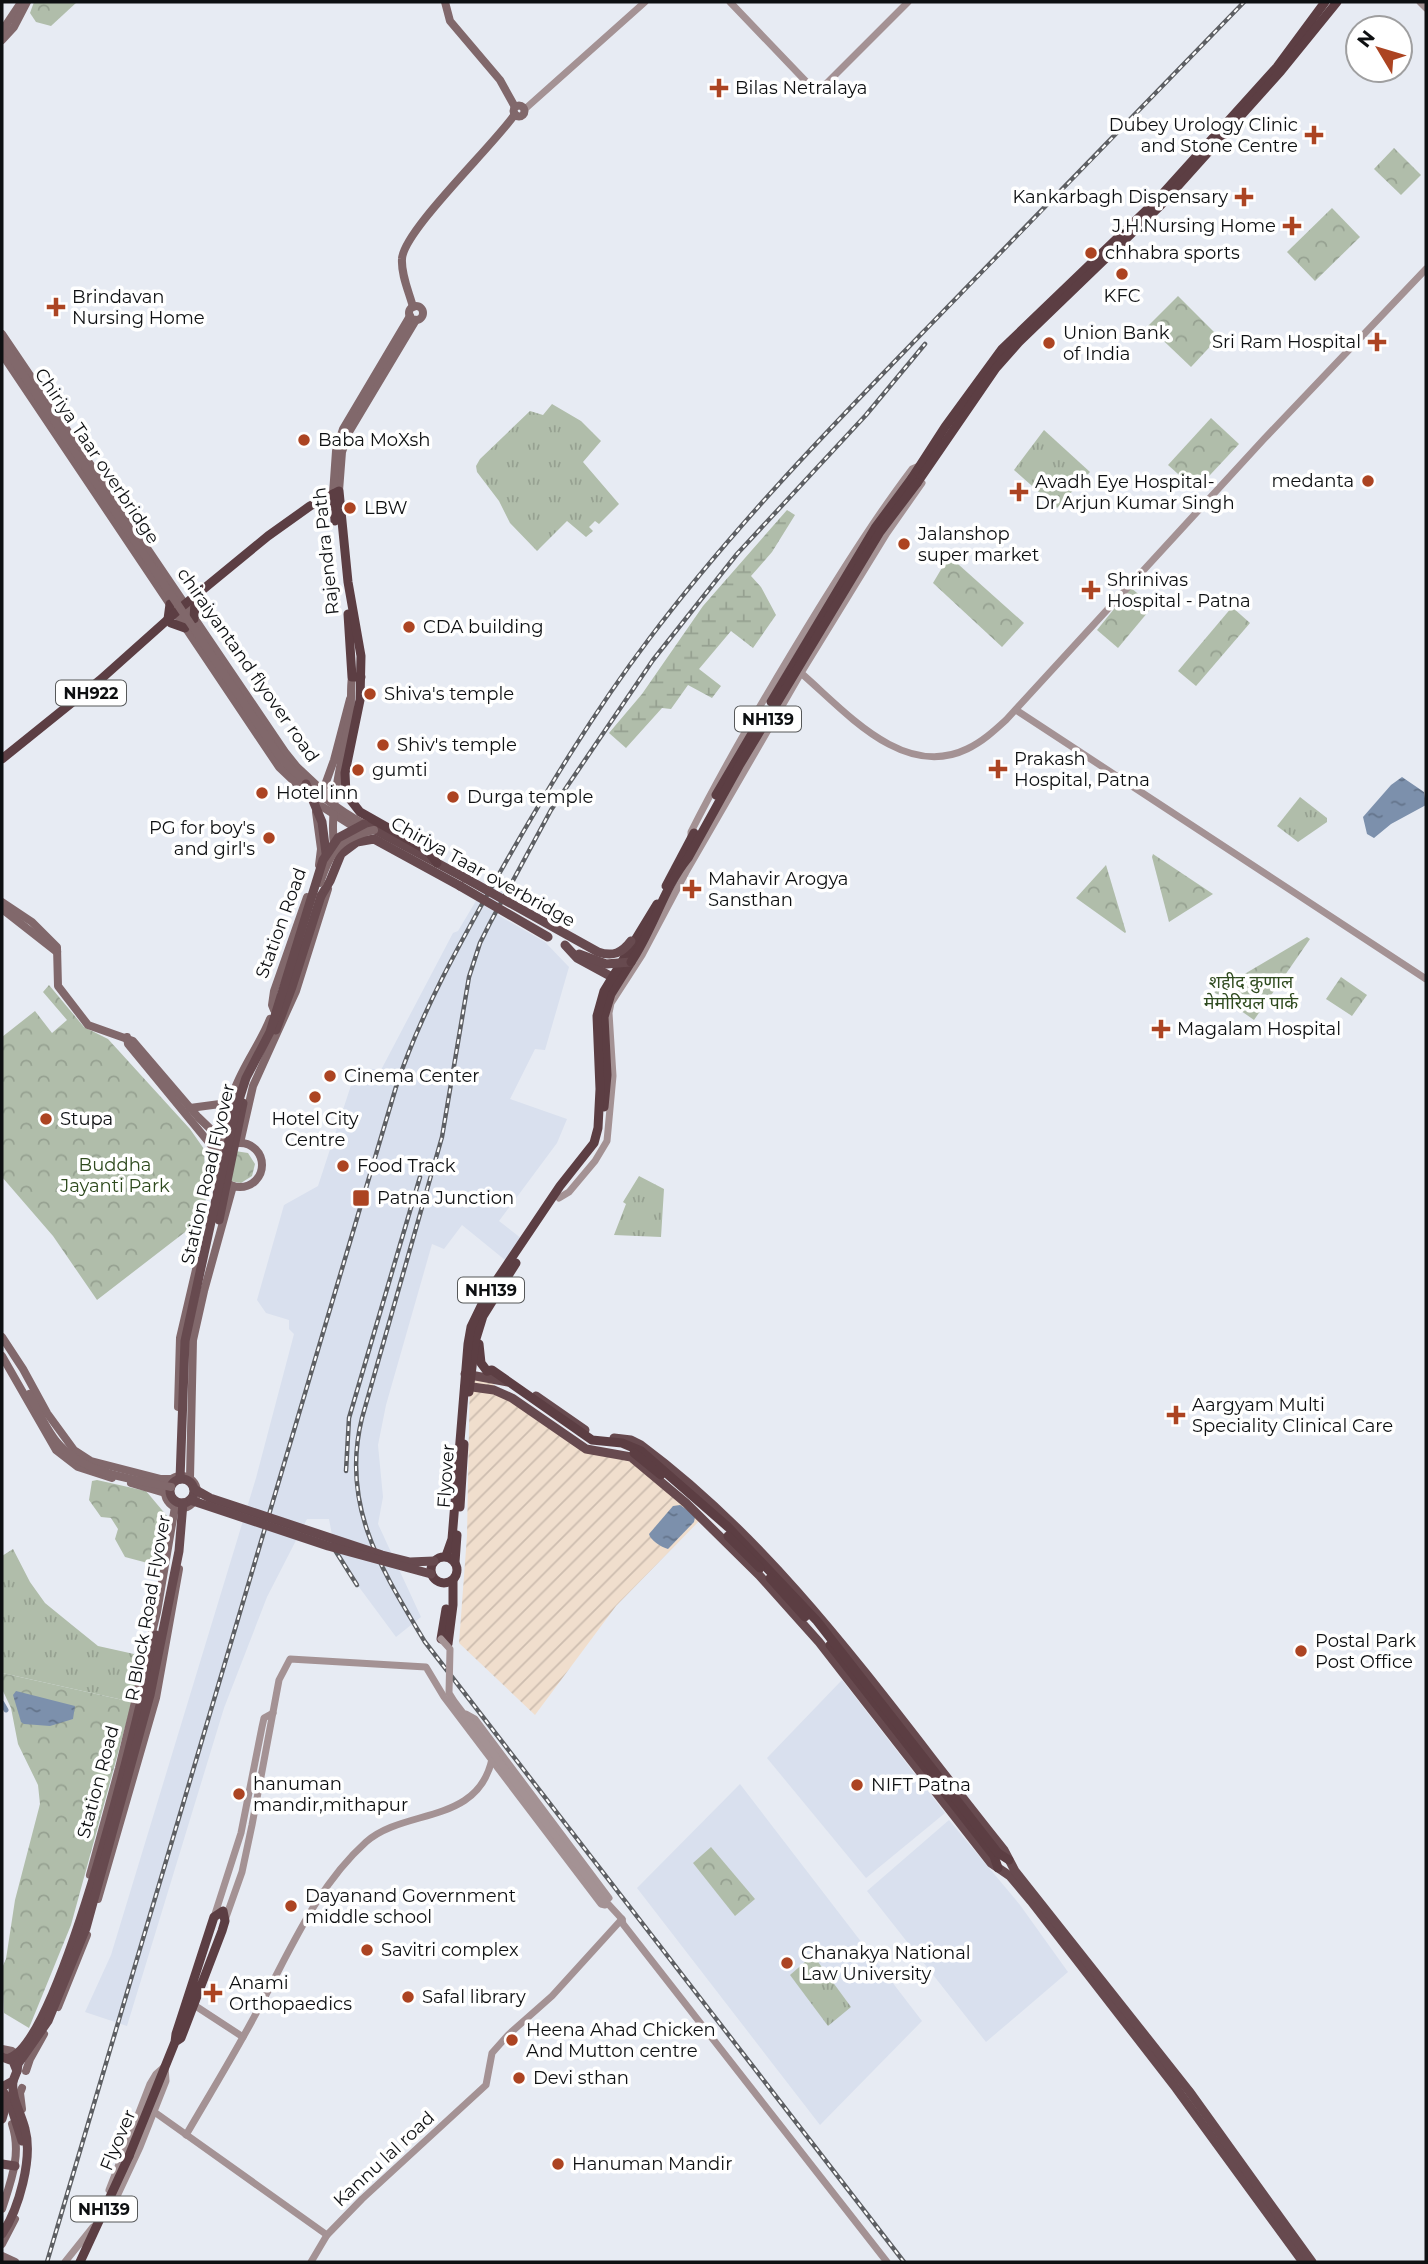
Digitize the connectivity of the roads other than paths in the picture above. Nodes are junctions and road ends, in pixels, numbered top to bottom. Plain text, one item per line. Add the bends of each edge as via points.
1 (21, 2) edge
2 (27, 2) edge
3 (447, 2) edge
4 (645, 2) edge
5 (730, 2) edge
6 (908, 2) edge
7 (1325, 2) edge
8 (1336, 2) edge
9 (1420, 2) edge
10 (1426, 8) edge
11 (2, 30) edge
12 (2, 40) edge
13 (519, 110) junction
14 (1426, 269) edge
15 (2, 334) edge
16 (2, 343) edge
17 (2, 354) edge
18 (88, 461) junction
19 (78, 466) junction
20 (922, 469) junction
21 (915, 480) junction
22 (336, 495) junction
23 (178, 595) joint
24 (190, 603) junction
25 (819, 608) junction
26 (172, 615) junction
27 (194, 618) joint
28 (835, 619) junction
29 (185, 628) joint
30 (801, 673) junction
31 (358, 679) junction
32 (768, 691) junction
33 (350, 699) junction
34 (784, 702) junction
35 (1016, 710) junction
36 (734, 750) junction
37 (2, 759) edge
38 (750, 763) junction
39 (2, 765) edge
40 (306, 784) junction
41 (323, 792) junction
42 (333, 800) junction
43 (317, 804) junction
44 (332, 815) junction
45 (364, 824) junction
46 (374, 834) junction
47 (693, 836) junction
48 (326, 853) junction
49 (337, 859) junction
50 (437, 863) junction
51 (330, 881) junction
52 (661, 897) junction
53 (2, 902) edge
54 (2, 909) edge
55 (565, 945) junction
56 (57, 952) junction
57 (631, 962) junction
58 (612, 977) junction
59 (1426, 979) edge
60 (274, 1010) junction
61 (286, 1016) junction
62 (127, 1037) junction
63 (233, 1098) junction
64 (190, 1108) junction
65 (233, 1145) junction
66 (220, 1156) junction
67 (229, 1184) junction
68 (557, 1201) junction
69 (474, 1331) junction
70 (2, 1337) edge
71 (2, 1346) edge
72 (2, 1356) edge
73 (487, 1371) junction
74 (468, 1375) junction
75 (467, 1390) junction
76 (544, 1401) junction
77 (535, 1413) junction
78 (177, 1482) junction
79 (194, 1489) junction
80 (183, 1504) junction
81 (446, 1556) junction
82 (434, 1562) junction
83 (455, 1562) junction
84 (431, 1574) junction
85 (450, 1581) junction
86 (445, 1642) joint
87 (273, 1713) junction
88 (459, 1716) junction
89 (492, 1759) junction
90 (996, 1854) junction
91 (1009, 1860) junction
92 (998, 1868) junction
93 (1013, 1874) junction
94 (605, 1902) junction
95 (224, 1916) junction
96 (214, 1917) junction
97 (622, 1922) junction
98 (206, 1941) junction
99 (216, 1945) junction
100 (190, 2003) junction
101 (243, 2037) junction
102 (4, 2053) edge
103 (165, 2066) junction
104 (21, 2071) junction
105 (1172, 2076) junction
106 (13, 2081) junction
107 (22, 2088) junction
108 (2, 2094) edge
109 (153, 2111) junction
110 (2, 2119) edge
111 (186, 2135) junction
112 (2, 2164) edge
113 (15, 2166) junction
114 (8, 2189) junction
115 (23, 2193) junction
116 (2, 2209) edge
117 (2, 2223) edge
118 (94, 2225) junction
119 (2, 2234) edge
120 (327, 2235) junction
121 (2, 2244) edge
122 (2, 2256) edge
123 (15, 2262) edge
124 (65, 2262) edge
125 (80, 2262) edge
126 (311, 2262) edge
127 (887, 2262) edge
128 (1303, 2262) edge
129 (1312, 2262) edge

1 - 11 main road
2 - 12 main road
3 - 13 main road via 450,21
4 - 13 street
5 - 6 street via 817,93
7 - 20 highway, NH139 via 1277,67 1156,201 1002,349
8 - 20 highway, NH139 via 1160,206 1019,342
9 - 10 street
13 - 22 main road, Rajendra Path via 409,250 414,313 343,429 336,451
14 - 35 street
15 - 18 main road, chiraiyantand flyover road
16 - 40 main road, Chiriya Taar overbridge, bridge via 280,757
17 - 19 main road
18 - 19 main road
18 - 23 main road, chiraiyantand flyover road
19 - 26 main road
20 - 21 highway, Chiriya Taar overbridge / NH139
20 - 25 street via 912,469 878,514
20 - 28 street via 921,484
21 - 47 highway, Chiriya Taar overbridge / NH139, bridge via 875,528
21 - 57 highway, Chiriya Taar overbridge / NH139, bridge via 739,766
22 - 24 highway, NH922 via 310,506 268,536
22 - 31 highway, Rajendra Path
23 - 24 highway
24 - 26 highway, NH922
24 - 27 highway
25 - 28 street
25 - 32 street
26 - 29 highway
26 - 37 highway, NH922
26 - 39 highway, NH922 via 103,684
27 - 41 main road, chiraiyantand flyover road via 285,752
28 - 30 street
29 - 43 main road via 279,767
30 - 34 street
30 - 35 street via 877,738 921,757 965,750 985,739
31 - 33 main road
31 - 50 highway via 346,794 360,812 427,850
32 - 34 street
32 - 36 street
33 - 41 main road, Station Road
33 - 42 main road
34 - 38 street
35 - 59 street
36 - 38 street
36 - 47 street via 691,832
38 - 68 street via 611,1003 607,1141 595,1161
40 - 45 main road, Chiriya Taar overbridge, bridge
40 - 48 main road, bridge via 322,822
41 - 42 main road, chiraiyantand flyover road
41 - 43 main road, Station Road
42 - 44 main road
43 - 44 main road
43 - 60 main road, Station Road via 319,864 274,991
44 - 46 main road
44 - 49 main road
45 - 46 main road, Chiriya Taar overbridge, bridge
45 - 48 main road, bridge via 338,838
46 - 49 main road via 351,845
46 - 50 main road, Chiriya Taar overbridge
46 - 55 main road, Chiriya Taar overbridge, bridge via 387,846
46 - 60 main road, bridge via 349,838 334,850 286,988
47 - 52 highway, Chiriya Taar overbridge / NH139
48 - 78 main road, Station Road Flyover, bridge via 270,1032 235,1112 185,1341
49 - 51 main road, Station Road Flyover
50 - 52 main road, Chiriya Taar overbridge, bridge via 606,955 624,950
51 - 61 main road
51 - 78 main road, Station Road Flyover, bridge via 282,1015 246,1094 192,1325
52 - 58 highway, NH139
53 - 56 main road via 44,932
54 - 56 main road
55 - 57 main road, Chiriya Taar overbridge, bridge via 597,962
55 - 58 main road via 588,965
56 - 62 main road via 58,986 88,1025
57 - 68 highway, Chiriya Taar overbridge / NH139 via 611,994 604,1017 607,1074 600,1138
58 - 69 highway, NH139 via 597,1016 600,1089 594,1143 486,1296
60 - 61 main road
60 - 63 main road
61 - 65 main road via 253,1086
62 - 64 main road
62 - 66 main road via 128,1044
63 - 64 main road
63 - 65 main road via 228,1116
64 - 65 main road
65 - 66 main road
65 - 67 main road via 255,1149 262,1169 254,1183
66 - 67 main road via 219,1171
67 - 78 main road via 193,1340
67 - 78 main road via 212,1211 180,1338
68 - 69 highway, NH139
69 - 73 highway
69 - 74 highway, NH139
70 - 78 main road via 74,1450 91,1461
71 - 78 main road, bridge via 50,1432 69,1455 95,1468
72 - 78 main road via 48,1438 66,1460 96,1474
73 - 90 highway, bridge via 587,1444 628,1450 662,1475 752,1560 830,1645
73 - 90 highway, bridge via 492,1370 592,1440 622,1443 641,1451 710,1510 817,1621
74 - 75 highway, NH139
74 - 76 main road via 510,1382
75 - 77 main road via 495,1390
75 - 81 highway, Flyover / NH139 via 452,1539
75 - 83 highway, Flyover / NH139
76 - 77 main road
76 - 91 main road via 592,1435 641,1445 745,1538 834,1633
77 - 92 main road via 586,1449 624,1455 641,1464 721,1536 819,1642
78 - 79 main road via 191,1483
78 - 80 main road, Station Road Flyover via 173,1499
78 - 80 main road via 198,1491 195,1501
79 - 80 main road, bridge
79 - 82 main road, bridge via 382,1555
80 - 84 main road, bridge
80 - 102 main road, R Block Road Flyover, bridge via 144,1693 80,1926 42,2018 16,2055
80 - 104 main road, R Block Road Flyover, bridge via 150,1695 86,1928 48,2021 18,2064
81 - 82 highway
81 - 83 highway
82 - 84 highway, bridge
83 - 85 highway, Flyover / NH139 via 457,1569
84 - 85 highway
85 - 86 highway, NH139
86 - 94 street, bridge via 451,1656 449,1693
87 - 88 street via 279,1680 290,1659 426,1667
87 - 95 street via 242,1872
87 - 96 street via 264,1718 261,1727 241,1833
88 - 89 street
88 - 94 street via 475,1719 609,1898
89 - 94 street via 598,1901
89 - 101 street via 485,1779 464,1800 380,1831 333,1876
90 - 91 highway
90 - 92 highway
91 - 93 main road
92 - 93 main road
93 - 105 main road
94 - 97 street
95 - 96 highway
95 - 99 highway, NH139
96 - 98 highway, NH139
97 - 120 street, Kannu lal road via 492,2053 486,2085
97 - 127 street
98 - 99 highway
98 - 100 highway, NH139
99 - 100 highway, NH139
100 - 101 street
100 - 103 highway, NH139
101 - 111 street
102 - 104 main road, R Block Road Flyover, bridge
103 - 109 street via 166,2081
103 - 118 street via 150,2084
103 - 125 highway, Flyover / NH139, bridge
104 - 106 main road, R Block Road Flyover, bridge
104 - 107 main road
105 - 128 main road
105 - 129 main road
106 - 108 main road, bridge
106 - 119 main road, bridge via 28,2147 16,2204
107 - 108 main road
107 - 115 main road via 20,2102 32,2146
108 - 110 main road
108 - 113 main road via 17,2144
108 - 117 main road, bridge via 12,2109 22,2147 17,2180
109 - 111 street
109 - 118 street via 115,2201
111 - 120 street
112 - 113 main road
113 - 114 main road
114 - 115 main road
114 - 116 main road
115 - 121 main road
118 - 124 street
120 - 126 street, Kannu lal road
122 - 123 main road

